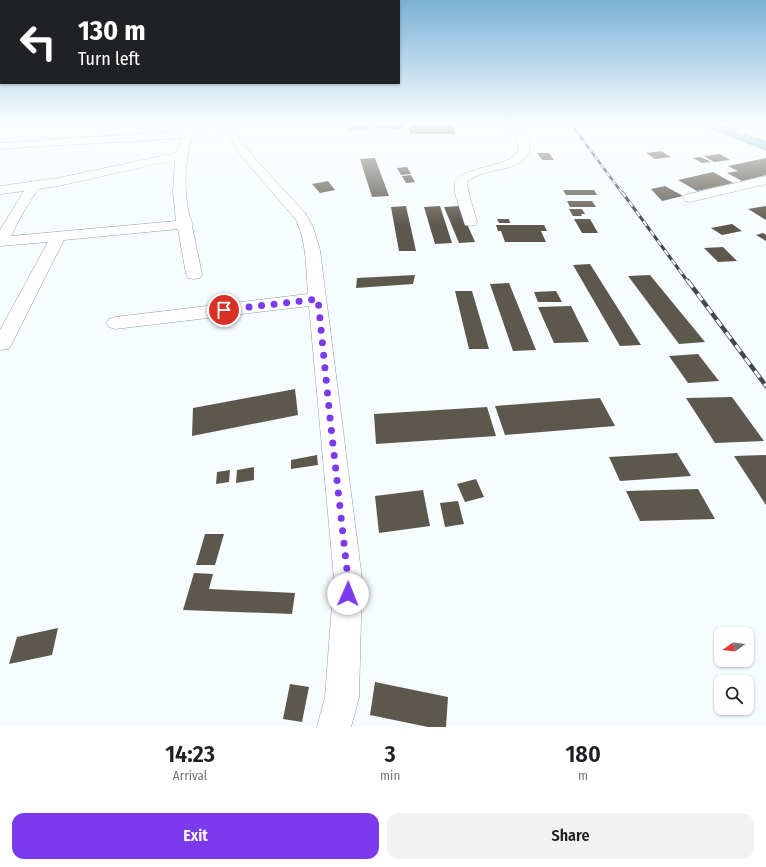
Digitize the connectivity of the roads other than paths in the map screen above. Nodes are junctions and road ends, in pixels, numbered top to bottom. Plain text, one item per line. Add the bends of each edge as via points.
1 (167, 158) edge
2 (181, 158) edge
3 (248, 158) edge
4 (520, 158) edge
5 (766, 180) edge
6 (33, 186) junction
7 (0, 190) edge
8 (690, 198) dead end
9 (470, 222) dead end
10 (186, 224) junction
11 (59, 236) junction
12 (0, 242) edge
13 (194, 274) dead end
14 (318, 299) junction
15 (115, 323) dead end
16 (2, 344) dead end
17 (334, 727) edge

1 - 6 street
2 - 10 street via 179,184
3 - 14 street via 303,220 309,234
4 - 9 street via 501,167 466,175 461,180
5 - 8 street
6 - 7 street
6 - 12 street
10 - 11 street
10 - 13 street
11 - 12 street
11 - 16 street
14 - 15 street
14 - 17 street via 348,579 342,697

